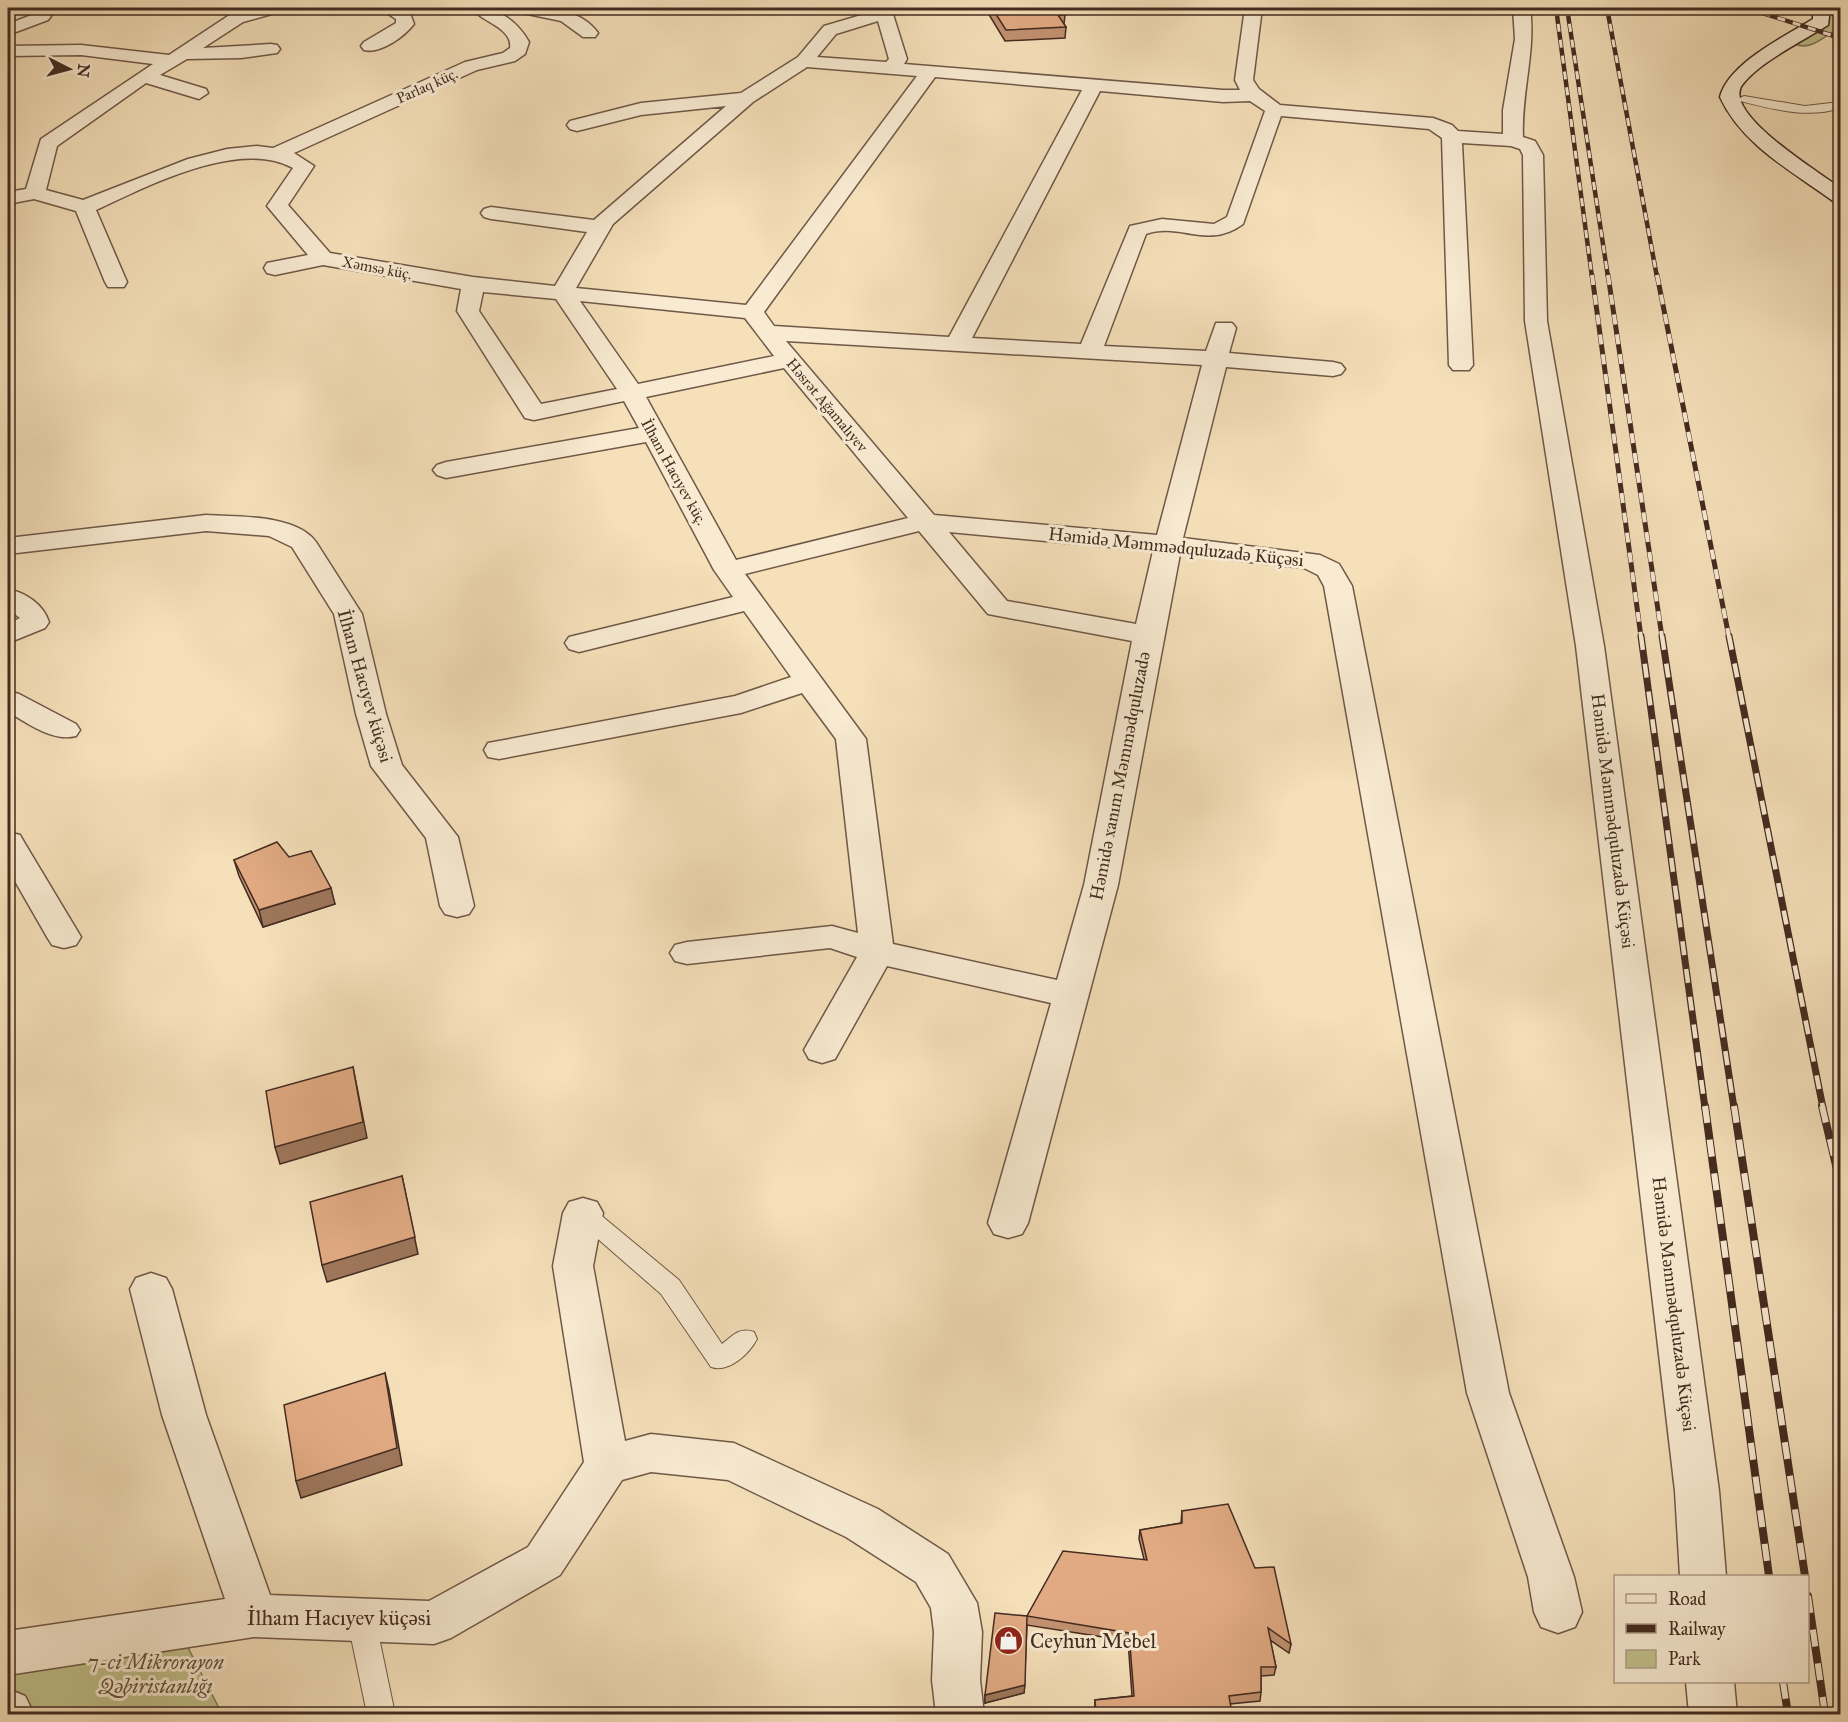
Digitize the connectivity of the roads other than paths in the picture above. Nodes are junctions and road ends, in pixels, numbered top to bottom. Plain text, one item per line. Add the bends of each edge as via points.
1 (273, 8) edge
2 (388, 8) edge
3 (481, 8) edge
4 (488, 8) edge
5 (524, 8) edge
6 (1254, 8) edge
7 (1522, 8) edge
8 (1822, 8) edge
9 (1833, 8) edge
10 (883, 11) edge
11 (1840, 14) edge
12 (42, 16) dead end
13 (8, 30) edge
14 (589, 33) dead end
15 (1792, 38) junction
16 (370, 46) dead end
17 (271, 48) dead end
18 (8, 51) edge
19 (177, 58) junction
20 (804, 61) junction
21 (891, 69) junction
22 (929, 73) junction
23 (143, 77) junction
24 (1094, 85) junction
25 (199, 93) dead end
26 (1255, 95) junction
27 (1792, 95) dead end
28 (746, 98) junction
29 (1744, 99) junction
30 (1785, 105) junction
31 (1840, 105) edge
32 (1275, 110) junction
33 (577, 125) dead end
34 (1746, 125) junction
35 (1452, 137) junction
36 (1514, 140) junction
37 (279, 152) junction
38 (35, 193) junction
39 (1840, 196) edge
40 (8, 198) edge
41 (85, 207) junction
42 (491, 213) dead end
43 (599, 227) junction
44 (323, 258) junction
45 (275, 268) dead end
46 (116, 282) dead end
47 (473, 285) junction
48 (562, 292) junction
49 (752, 312) junction
50 (1224, 328) dead end
51 (767, 333) junction
52 (957, 344) junction
53 (1090, 352) junction
54 (1215, 359) junction
55 (789, 360) junction
56 (1461, 366) dead end
57 (1333, 369) dead end
58 (632, 393) junction
59 (653, 433) junction
60 (446, 470) dead end
61 (925, 522) junction
62 (1168, 544) junction
63 (8, 546) edge
64 (728, 570) junction
65 (8, 597) edge
66 (751, 601) junction
67 (8, 634) edge
68 (1148, 635) junction
69 (579, 643) dead end
70 (809, 681) junction
71 (8, 700) edge
72 (65, 730) dead end
73 (499, 750) dead end
74 (8, 842) edge
75 (457, 906) dead end
76 (64, 937) dead end
77 (878, 952) junction
78 (687, 953) dead end
79 (1070, 995) junction
80 (822, 1050) dead end
81 (583, 1213) joint
82 (1008, 1223) dead end
83 (151, 1289) dead end
84 (745, 1339) dead end
85 (608, 1465) junction
86 (1703, 1575) edge
87 (1558, 1612) dead end
88 (254, 1616) junction
89 (361, 1618) junction
90 (8, 1653) edge
91 (1710, 1683) edge
92 (381, 1714) edge
93 (960, 1714) edge
94 (1713, 1714) edge

1 - 19 street via 237,18
2 - 16 street via 404,17 405,24
3 - 4 street
3 - 37 street, Parlaq küç. via 514,31 520,42 519,50 509,57 471,66
5 - 14 street via 567,16
6 - 26 street via 1244,80
7 - 36 street via 1524,39 1512,110
8 - 15 street via 1822,21
9 - 11 street
10 - 20 street via 830,30
10 - 21 street via 898,59
12 - 13 street
15 - 29 street via 1793,46 1807,51 1757,78
15 - 34 street via 1732,85 1732,106
17 - 19 street
18 - 19 street via 81,50
19 - 23 street
20 - 21 street
20 - 28 street
21 - 22 street
22 - 24 street
22 - 49 street
23 - 25 street
23 - 38 street via 48,143
24 - 26 street
24 - 52 street
26 - 32 street
27 - 30 lane
28 - 33 street via 641,109
28 - 43 street
29 - 30 lane
29 - 34 street
30 - 31 lane via 1824,110
32 - 35 street via 1433,124
32 - 53 street via 1236,220 1229,228 1218,231 1144,226 1137,230
34 - 39 street via 1766,144
35 - 36 street
35 - 56 street
36 - 86 street, Həmidə Məmmədquluzadə Küçəsi via 1528,145 1533,155 1536,321 1592,657 1697,1491
37 - 41 street via 208,159 167,170
37 - 44 street, Xəmsə küç. via 296,158 304,166 277,206
38 - 40 street
38 - 41 street
41 - 46 street
42 - 43 street
43 - 48 street
44 - 45 street
44 - 47 street, Xəmsə küç.
47 - 48 street, Xəmsə küç.
47 - 58 street via 468,311 534,413
48 - 49 street, Xəmsə küç.
48 - 58 street, İlham Hacıyev küç.
49 - 51 street, Həsrət Ağamalıyev
50 - 54 street, Həmidə xanım Məmmədquluzadə
51 - 52 street
51 - 55 street, Həsrət Ağamalıyev
52 - 53 street
53 - 54 street
54 - 57 street
54 - 62 street, Həmidə xanım Məmmədquluzadə
55 - 58 street
55 - 61 street, Həsrət Ağamalıyev
58 - 59 street, İlham Hacıyev küç.
59 - 60 street
59 - 64 street, İlham Hacıyev küç.
61 - 62 street, Həmidə Məmmədquluzadə Küçəsi
61 - 64 street, Həmidə Məmmədquluzadə Küçəsi
61 - 68 street, Həsrət Ağamalıyev via 998,608
62 - 68 street, Həmidə xanım Məmmədquluzadə
62 - 87 street, Həmidə Məmmədquluzadə Küçəsi via 1310,561 1329,570 1338,586 1488,1393 1551,1577
63 - 75 street, İlham Hacıyev küçəsi via 206,524 275,528 302,542 348,614 387,766 442,837
64 - 66 street, İlham Hacıyev küç.
65 - 67 street via 32,613 35,622
66 - 69 street
66 - 70 street, İlham Hacıyev küç.
68 - 79 street, Həmidə xanım Məmmədquluzadə via 1101,885
70 - 73 street via 741,704
70 - 77 street, İlham Hacıyev küç. via 851,739
71 - 72 street
74 - 76 street
77 - 78 street via 832,937
77 - 79 street
77 - 80 street
79 - 82 street, Həmidə xanım Məmmədquluzadə
81 - 84 lane via 670,1287 720,1360
81 - 85 street via 573,1266
83 - 88 street via 184,1415
85 - 89 street, İlham Hacıyev küçəsi via 544,1561 434,1623
85 - 93 street via 651,1453 734,1462 862,1522 932,1568 954,1604
88 - 89 street, İlham Hacıyev küçəsi
88 - 90 street, İlham Hacıyev küçəsi
89 - 92 lane
91 - 94 street

